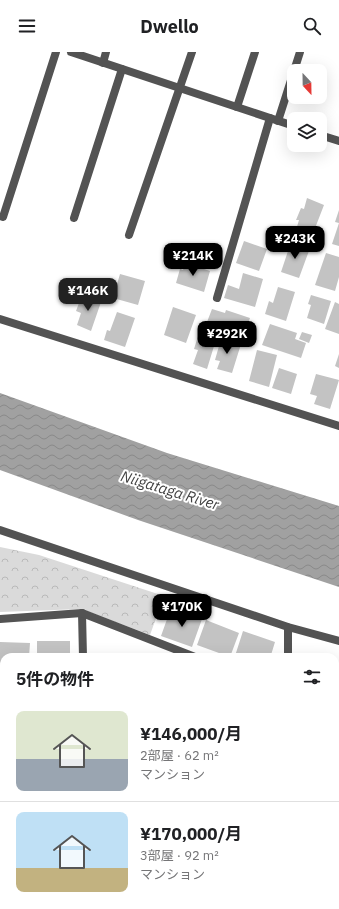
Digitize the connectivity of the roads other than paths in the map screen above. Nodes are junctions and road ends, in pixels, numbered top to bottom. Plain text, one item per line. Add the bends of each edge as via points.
1 (56, 52) edge
2 (71, 52) edge
3 (106, 52) edge
4 (192, 52) edge
5 (255, 52) edge
6 (300, 52) edge
7 (102, 63) junction
8 (122, 69) junction
9 (180, 88) junction
10 (237, 107) junction
11 (274, 119) junction
12 (287, 124) edge
13 (327, 137) edge
14 (339, 141) edge
15 (3, 217) dead end
16 (74, 218) dead end
17 (129, 235) dead end
18 (217, 298) dead end
19 (0, 319) edge
20 (339, 426) edge
21 (0, 530) edge
22 (82, 613) junction
23 (0, 619) edge
24 (288, 627) junction
25 (339, 641) edge
26 (82, 653) edge
27 (176, 653) edge
28 (288, 653) edge

1 - 15 street
2 - 7 street
3 - 7 street
4 - 9 street
5 - 10 street
6 - 11 street
7 - 8 street
8 - 9 street
8 - 16 street
9 - 10 street
9 - 17 street
10 - 11 street
11 - 12 street
11 - 18 street
13 - 14 street
19 - 20 street
21 - 24 street
22 - 23 street
22 - 26 street
22 - 27 street
24 - 25 street
24 - 28 street

